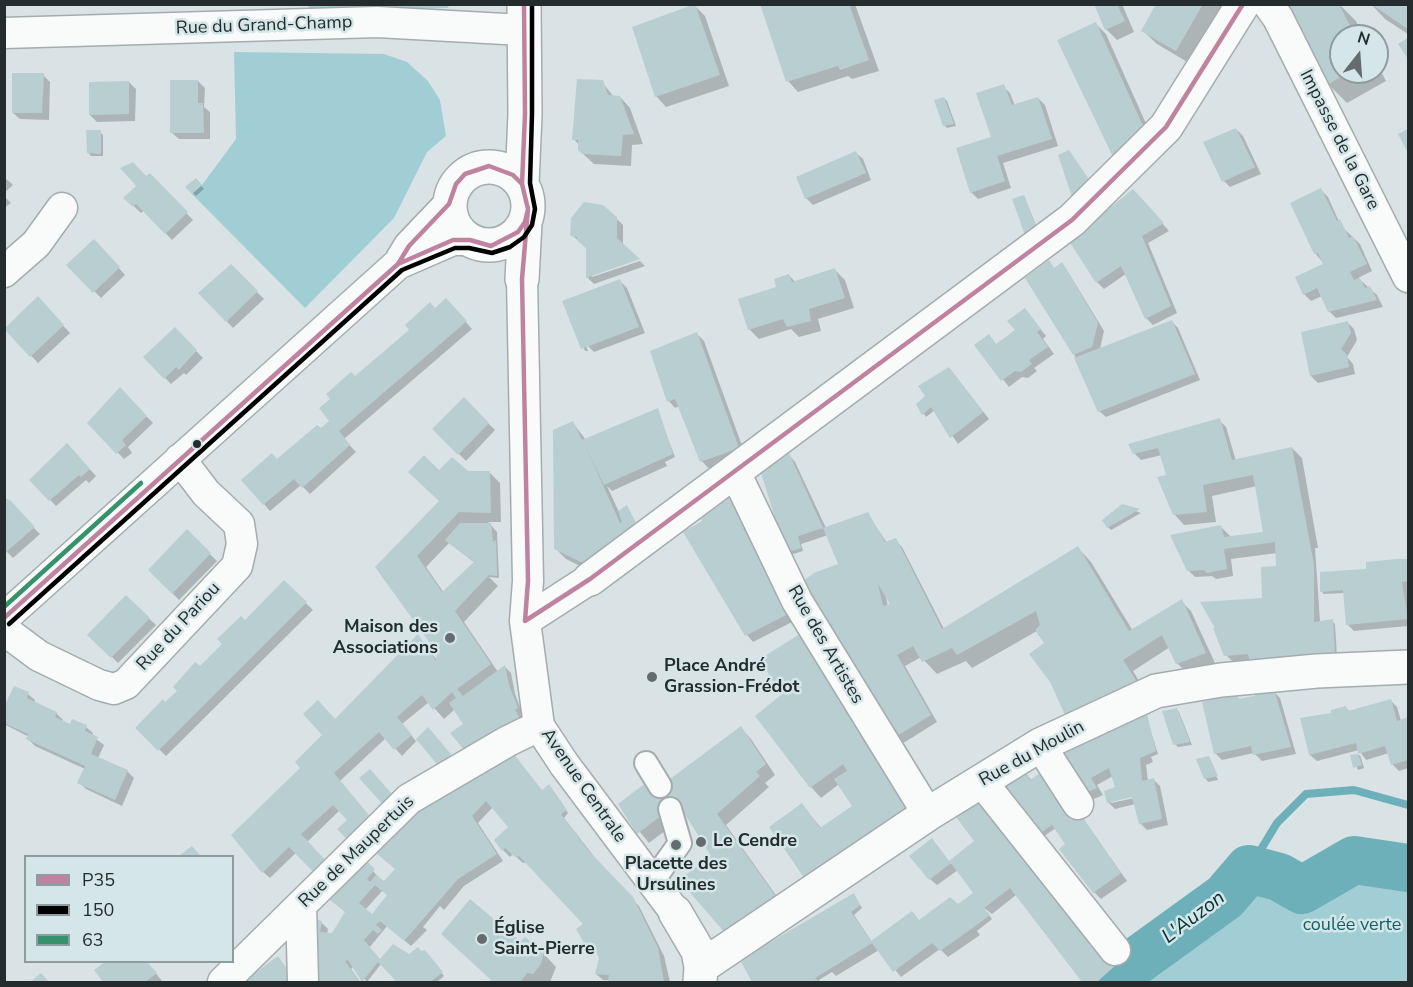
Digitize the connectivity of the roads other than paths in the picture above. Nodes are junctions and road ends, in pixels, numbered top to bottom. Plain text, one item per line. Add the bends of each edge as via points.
1 (1243, 4) edge
2 (1268, 4) edge
3 (523, 17) edge
4 (4, 33) edge
5 (525, 114) junction
6 (476, 169) junction
7 (522, 184) junction
8 (449, 204) junction
9 (62, 208) dead end
10 (525, 222) junction
11 (480, 243) junction
12 (398, 264) junction
13 (4, 272) edge
14 (1408, 277) edge
15 (522, 279) junction
16 (180, 459) junction
17 (734, 470) junction
18 (590, 579) joint
19 (4, 618) edge
20 (525, 621) junction
21 (4, 630) edge
22 (1408, 667) edge
23 (539, 726) junction
24 (1041, 745) junction
25 (646, 763) dead end
26 (982, 782) junction
27 (660, 786) dead end
28 (1078, 804) dead end
29 (670, 809) dead end
30 (928, 814) junction
31 (652, 882) junction
32 (300, 906) junction
33 (675, 912) joint
34 (1115, 950) dead end
35 (701, 975) edge
36 (223, 982) edge
37 (303, 982) edge

1 - 17 main road via 1166,127 1072,220
2 - 14 street, Impasse de la Gare
3 - 4 street, Rue du Grand-Champ
3 - 5 main road
5 - 6 main road
5 - 7 main road
6 - 7 main road via 502,169
6 - 8 main road via 456,184
7 - 10 main road via 527,196
8 - 11 main road via 453,220
8 - 12 street via 409,246
9 - 13 street via 36,244
10 - 11 main road via 507,240
10 - 15 main road, Avenue Centrale
11 - 12 street via 453,240
11 - 15 main road
12 - 16 street
15 - 20 street, Avenue Centrale via 528,581
16 - 19 street
16 - 21 street, Rue du Pariou via 206,493 239,524 242,544 237,566 126,684 114,689 99,685 39,656
17 - 18 main road
17 - 30 street, Rue des Artistes via 797,601
18 - 20 street
20 - 23 street, Avenue Centrale
22 - 24 main road, Rue du Moulin via 1221,680 1156,691
23 - 31 street, Avenue Centrale
23 - 32 street, Rue de Maupertuis via 408,799
24 - 26 main road, Rue du Moulin
24 - 28 street
25 - 27 street
26 - 30 main road, Rue du Moulin
26 - 34 street
29 - 31 street via 680,843
30 - 35 main road, Rue du Moulin
31 - 33 street, Avenue Centrale
32 - 36 street, Rue de Maupertuis
32 - 37 street
33 - 35 main road, Avenue Centrale via 691,936

